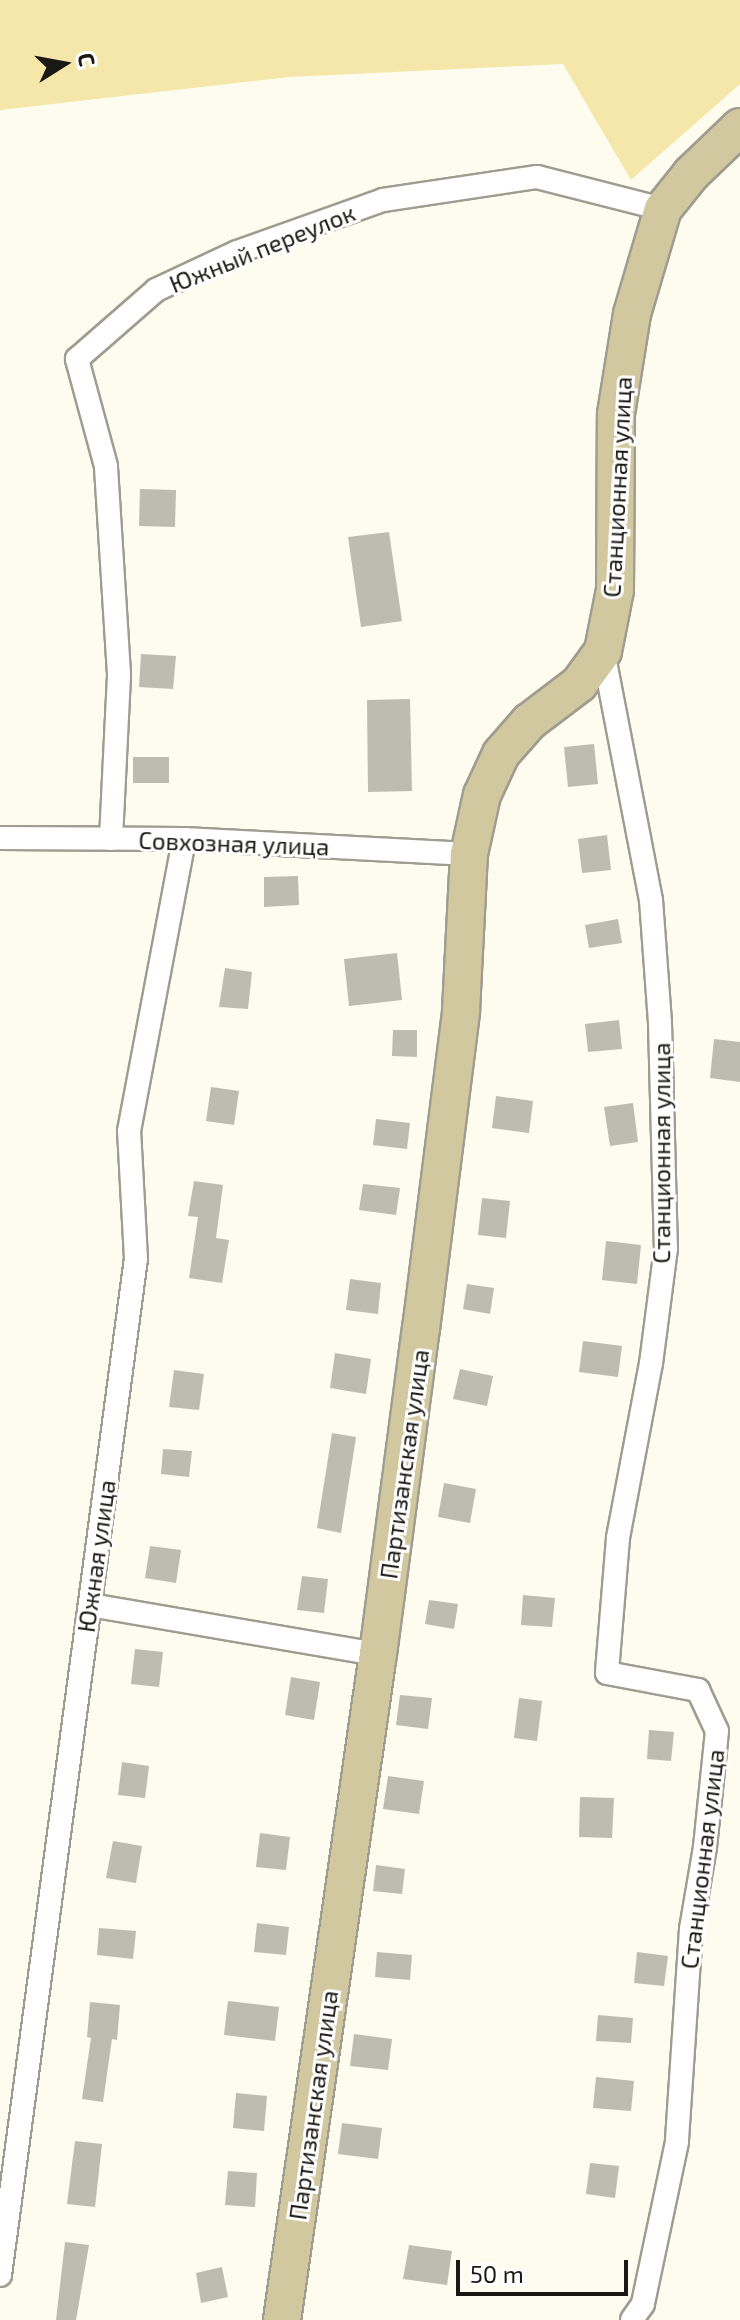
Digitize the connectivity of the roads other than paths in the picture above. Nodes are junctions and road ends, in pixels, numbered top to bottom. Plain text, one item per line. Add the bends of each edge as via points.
1 (740, 127) edge
2 (663, 209) junction
3 (603, 651) junction
4 (0, 838) edge
5 (111, 839) junction
6 (184, 839) junction
7 (469, 854) junction
8 (90, 1605) junction
9 (378, 1654) junction
10 (0, 2275) edge
11 (282, 2320) edge
12 (632, 2320) edge

1 - 2 main road, Станционная улица
2 - 3 main road, Станционная улица via 632,314 616,414 615,590
2 - 5 street, Южный переулок via 537,177 383,200 237,252 156,290 77,359 106,466 119,674
3 - 7 main road, Партизанская улица via 579,684 529,722 501,754 482,795
3 - 12 street, Станционная улица via 651,900 666,1248 618,1538 607,1673 698,1690 717,1731 691,1929 677,2142 643,2304
4 - 5 street, Совхозная улица
5 - 6 street, Совхозная улица
6 - 7 street, Совхозная улица
6 - 8 street, Южная улица via 129,1131 136,1259
7 - 9 main road, Партизанская улица via 461,1011
8 - 9 street
8 - 10 street, Южная улица
9 - 11 main road, Партизанская улица

